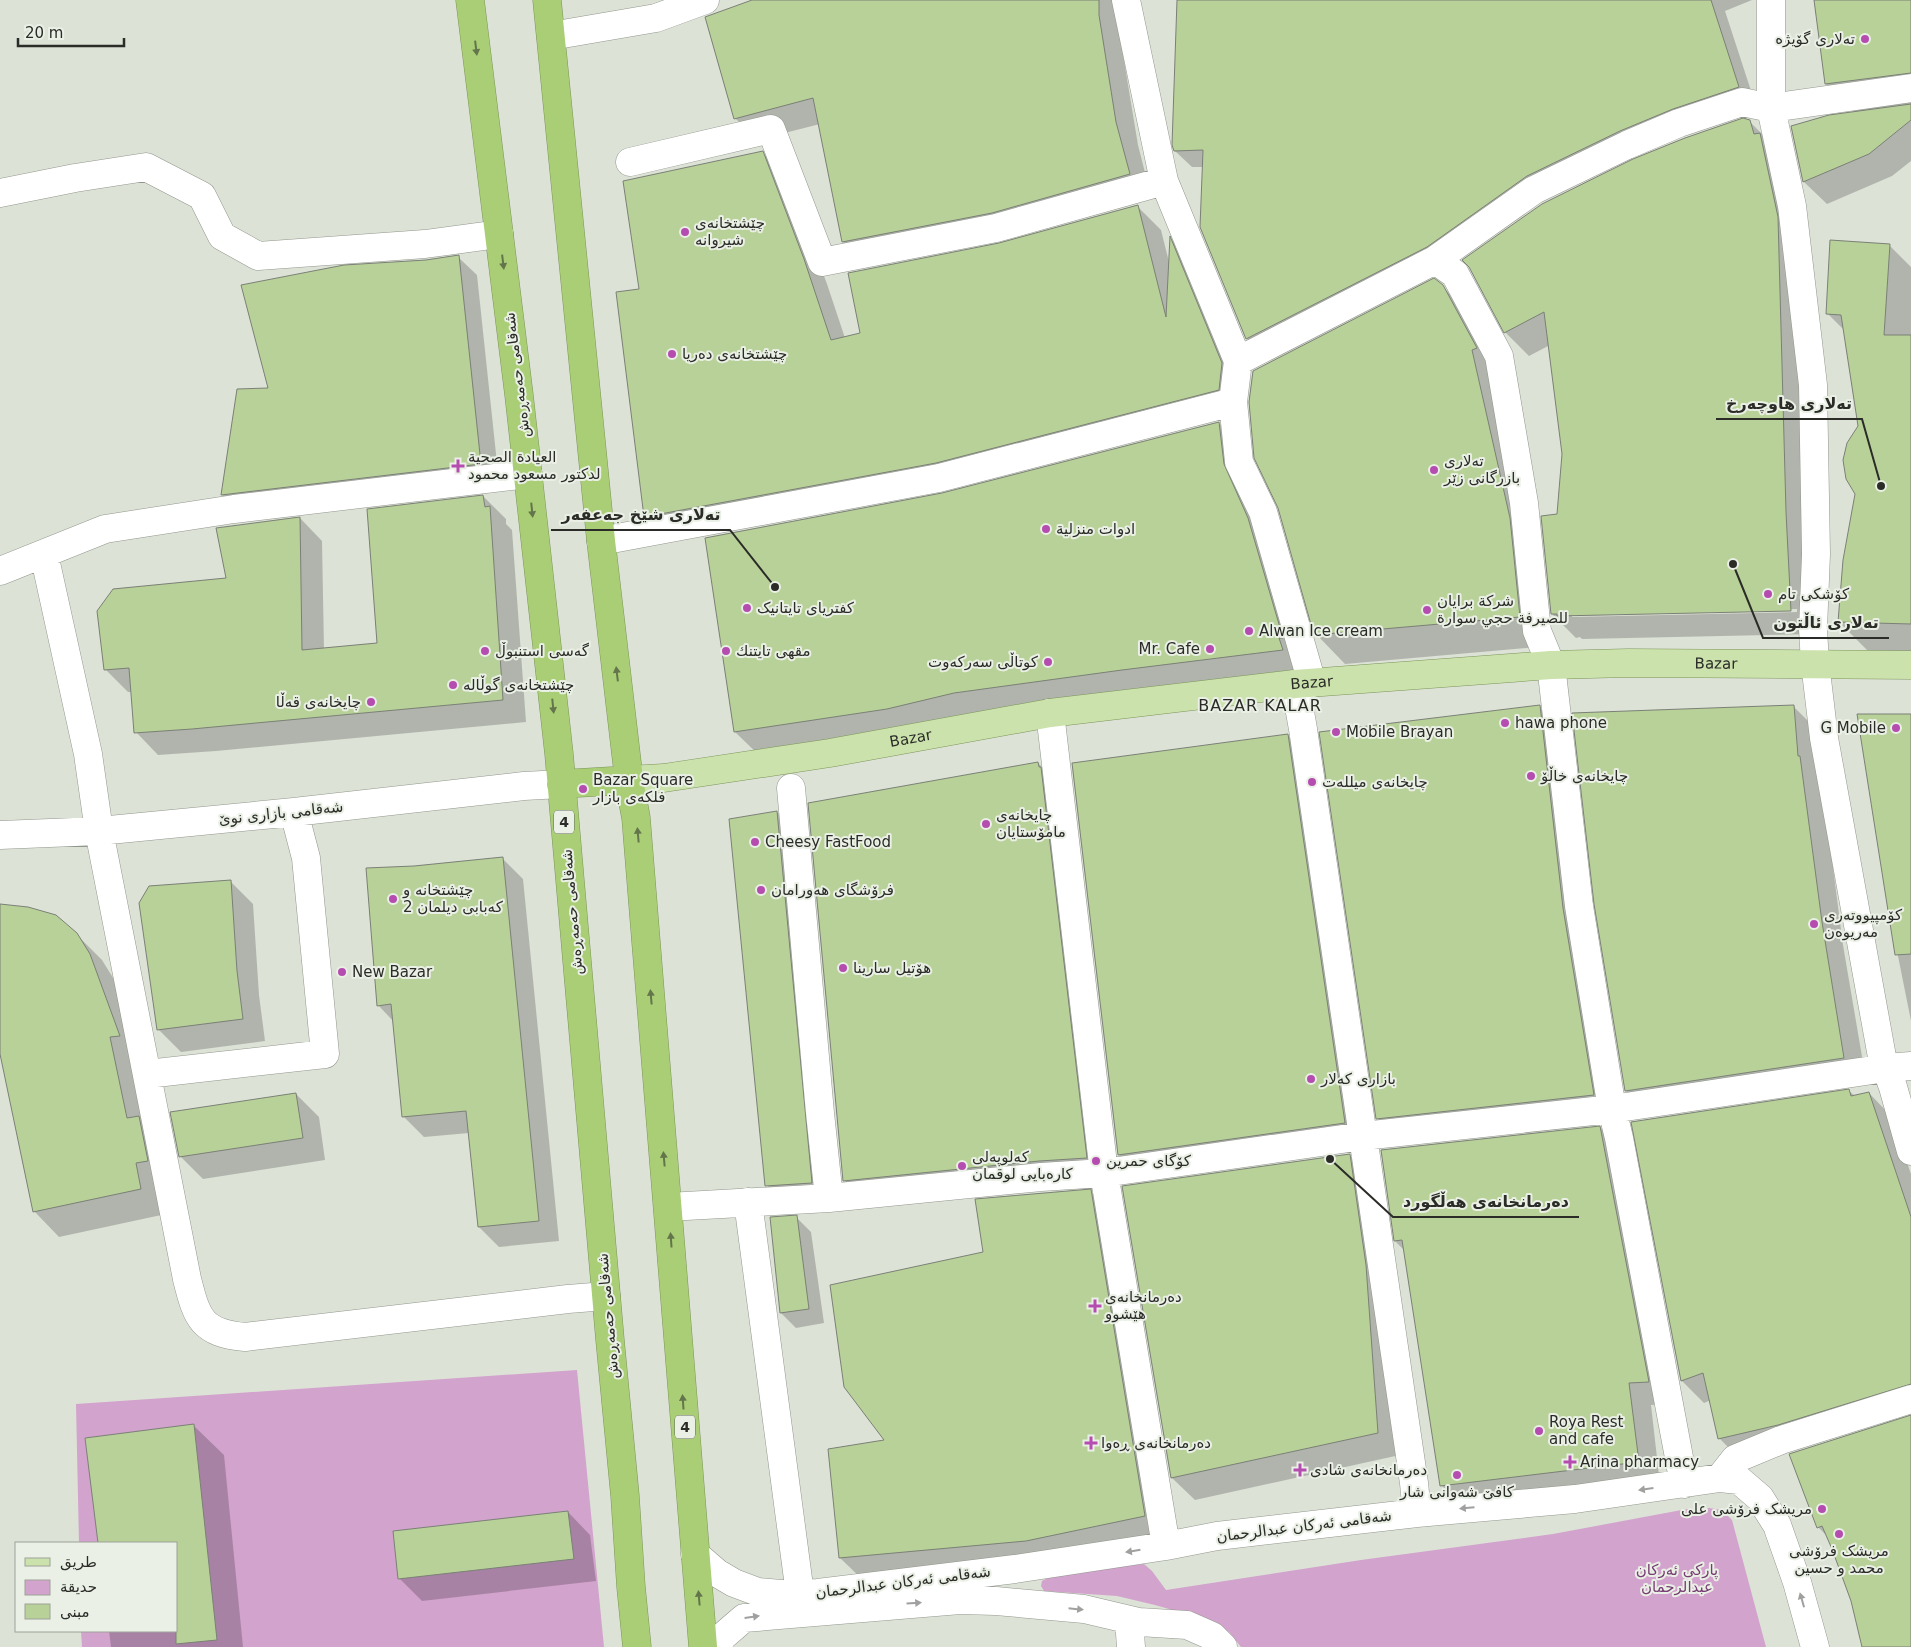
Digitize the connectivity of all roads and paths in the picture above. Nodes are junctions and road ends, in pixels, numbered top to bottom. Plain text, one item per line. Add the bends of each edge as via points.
1 (470, 0) edge
2 (547, 0) edge
3 (705, 0) edge
4 (1126, 0) edge
5 (1771, 0) edge
6 (551, 36) junction
7 (1911, 88) edge
8 (1771, 108) junction
9 (630, 162) dead end
10 (1164, 182) junction
11 (0, 193) edge
12 (499, 234) junction
13 (1435, 260) junction
14 (1238, 361) junction
15 (1233, 402) junction
16 (528, 474) junction
17 (601, 541) junction
18 (44, 554) junction
19 (0, 571) edge
20 (1815, 664) junction
21 (1551, 665) junction
22 (1911, 665) edge
23 (1303, 684) junction
24 (1050, 713) junction
25 (629, 780) junction
26 (561, 784) junction
27 (791, 788) dead end
28 (294, 812) junction
29 (99, 831) junction
30 (0, 835) edge
31 (1899, 1067) edge
32 (147, 1074) junction
33 (1612, 1109) junction
34 (1363, 1136) junction
35 (1911, 1151) edge
36 (1104, 1173) junction
37 (829, 1198) junction
38 (748, 1202) junction
39 (668, 1207) junction
40 (606, 1296) junction
41 (1911, 1400) edge
42 (1720, 1478) junction
43 (1684, 1484) junction
44 (1418, 1513) junction
45 (1166, 1546) junction
46 (695, 1554) junction
47 (1015, 1569) junction
48 (800, 1594) junction
49 (1025, 1604) junction
50 (1129, 1620) junction
51 (637, 1647) edge
52 (704, 1647) edge
53 (717, 1647) edge
54 (1131, 1647) edge
55 (1223, 1647) edge
56 (1815, 1647) edge

1 -> 12 highway, شەقامی حەمەڕەش / 4
2 - 6 highway, 4
3 - 6 street via 656,18
4 - 10 street
5 - 8 street
6 - 17 highway, 4
7 - 8 street
8 - 13 street via 1742,102 1627,145 1534,190
8 - 20 street via 1792,206 1813,385
9 - 10 street via 771,129 822,262 996,228
10 - 14 street
11 - 12 street via 146,168 202,196 222,236 258,256 425,244
12 -> 16 highway, شەقامی حەمەڕەش / 4
13 - 14 street
13 - 21 street via 1455,274 1499,356 1524,503 1537,631
14 - 15 street
15 - 17 street via 939,478
15 - 23 street via 1239,462 1263,512
16 - 18 street via 234,509 105,529
16 -> 26 highway, شەقامی حەمەڕەش / 4
25 -> 17 highway, 4
18 - 19 street
18 - 29 street via 88,754
20 - 21 main road, Bazar
20 - 22 main road, Bazar
20 - 31 street via 1826,748 1882,1057
21 - 23 main road, Bazar
21 - 33 street via 1580,906
23 - 24 main road, Bazar
23 - 34 street via 1303,729
24 - 25 main road, Bazar via 830,753 664,778
24 - 36 street
25 - 26 highway
39 -> 25 highway, 4 via 636,818
26 - 28 street, شەقامی بازاری نوێ
26 - 40 highway, شەقامی حەمەڕەش / 4
27 - 37 street
28 - 29 street, شەقامی بازاری نوێ
28 - 32 street via 306,858 325,1054
29 - 30 street, شەقامی بازاری نوێ
29 - 32 street
31 - 33 street
31 - 35 street
32 - 40 street via 193,1303 212,1330 228,1336 265,1336
33 - 34 street
33 - 43 street
34 - 36 street
34 - 44 street
36 - 37 street
36 - 45 street
37 - 38 street
38 - 39 street
38 - 48 street
46 -> 39 highway, 4
40 - 51 highway, شەقامی حەمەڕەش / 4
41 - 42 street via 1782,1440 1734,1459
42 - 43 street, شەقامی ئەرکان عبدالرحمان
56 -> 42 street, شەقامی ئەرکان عبدالرحمان via 1777,1525 1760,1498 1739,1480
43 -> 44 street, شەقامی ئەرکان عبدالرحمان
44 - 45 street, شەقامی ئەرکان عبدالرحمان via 1205,1538
45 -> 47 street, شەقامی ئەرکان عبدالرحمان
46 - 48 street, شەقامی ئەرکان عبدالرحمان via 734,1583 758,1592
52 -> 46 highway, 4
47 - 48 street, شەقامی ئەرکان عبدالرحمان
47 - 49 street
49 -> 50 street, شەقامی ئەرکان عبدالرحمان via 1084,1609
53 -> 49 street, شەقامی ئەرکان عبدالرحمان via 722,1637 744,1618 960,1600
50 - 54 street
50 - 55 street, شەقامی ئەرکان عبدالرحمان via 1187,1625 1212,1636

